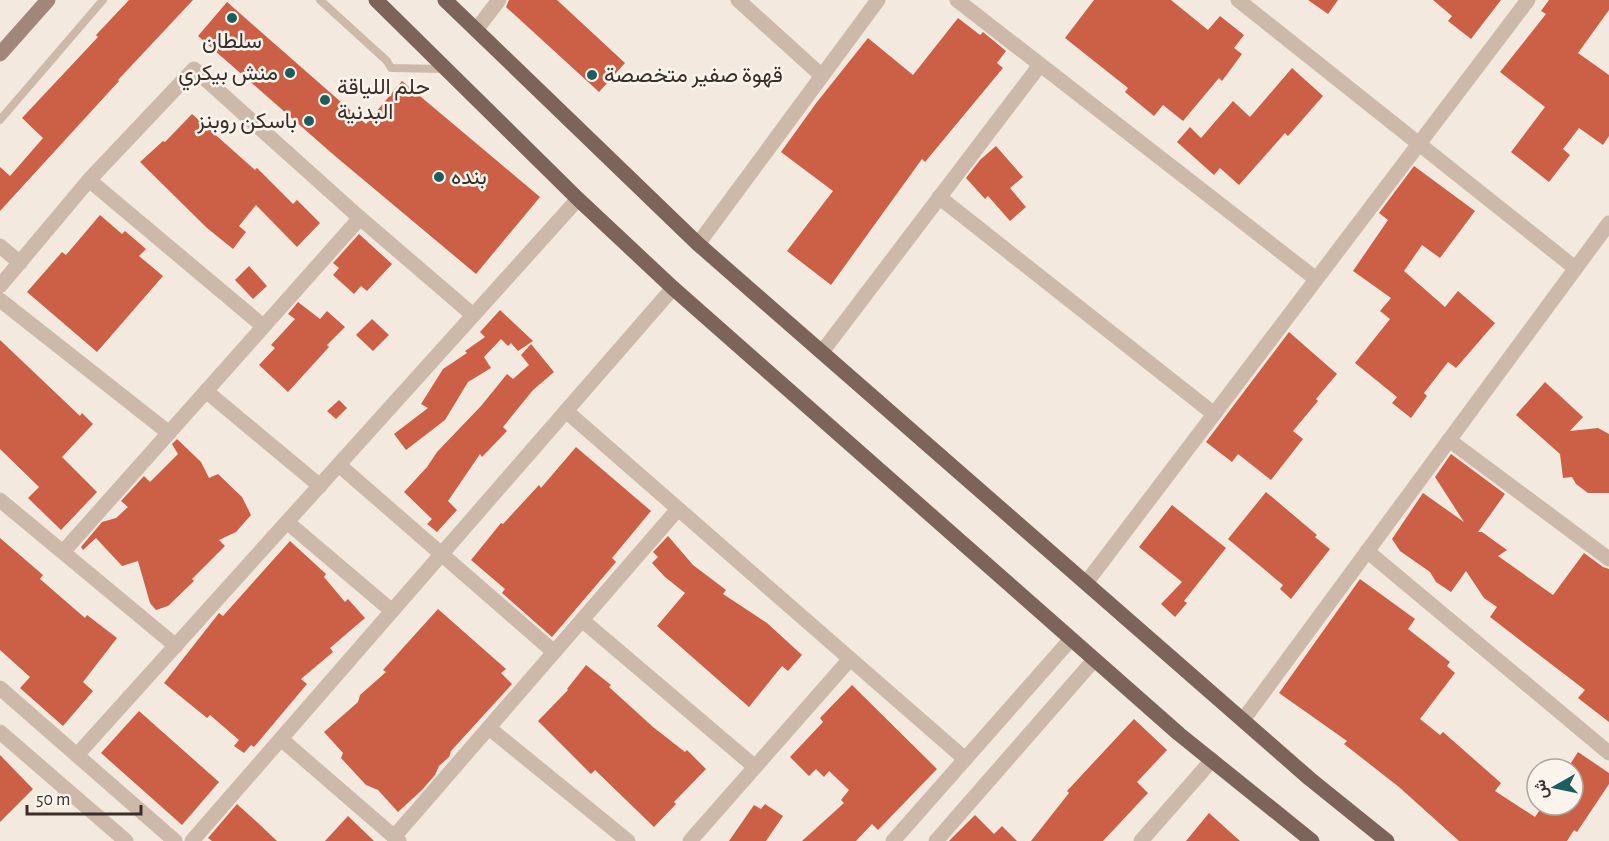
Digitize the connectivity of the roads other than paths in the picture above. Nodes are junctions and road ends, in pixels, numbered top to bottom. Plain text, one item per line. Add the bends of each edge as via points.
1 (48, 0) edge
2 (103, 0) edge
3 (320, 0) edge
4 (376, 0) edge
5 (445, 0) edge
6 (499, 0) edge
7 (738, 0) edge
8 (878, 0) edge
9 (957, 0) edge
10 (1238, 0) edge
11 (1528, 0) edge
12 (476, 30) junction
13 (0, 54) edge
14 (1040, 65) junction
15 (446, 69) junction
16 (822, 76) junction
17 (0, 120) edge
18 (1419, 143) junction
19 (89, 180) junction
20 (939, 197) junction
21 (578, 199) junction
22 (360, 218) junction
23 (1609, 223) edge
24 (698, 244) junction
25 (0, 246) edge
26 (20, 263) junction
27 (1575, 268) junction
28 (1316, 279) junction
29 (0, 286) edge
30 (673, 288) junction
31 (0, 300) edge
32 (473, 315) junction
33 (263, 326) junction
34 (822, 352) junction
35 (206, 391) junction
36 (567, 411) junction
37 (1214, 414) junction
38 (169, 433) junction
39 (1449, 440) junction
40 (339, 465) junction
41 (320, 486) junction
42 (0, 500) edge
43 (678, 509) junction
44 (287, 522) junction
45 (1367, 551) junction
46 (63, 552) junction
47 (442, 554) junction
48 (1609, 559) edge
49 (1086, 583) junction
50 (392, 611) junction
51 (582, 620) junction
52 (1071, 639) junction
53 (176, 646) junction
54 (554, 652) junction
55 (850, 659) junction
56 (1095, 660) junction
57 (0, 688) edge
58 (1243, 720) junction
59 (489, 728) junction
60 (0, 732) edge
61 (281, 739) junction
62 (1609, 753) edge
63 (77, 755) junction
64 (965, 759) junction
65 (1212, 760) junction
66 (755, 767) junction
67 (397, 839) edge
68 (126, 841) edge
69 (175, 841) edge
70 (192, 841) edge
71 (628, 841) edge
72 (690, 841) edge
73 (893, 841) edge
74 (936, 841) edge
75 (1141, 841) edge
76 (1312, 841) edge
77 (1387, 841) edge

1 - 13 street
2 - 17 lane
3 - 15 lane via 391,68
4 - 15 main road
5 - 12 main road
6 - 12 street
7 - 16 street
8 - 16 street
9 - 14 street
10 - 18 street
11 - 18 street
12 - 24 main road
14 - 20 street
14 - 28 street
15 - 21 main road
16 - 24 street
18 - 27 street
18 - 28 street
19 - 22 street via 194,69
19 - 26 street
19 - 33 street
20 - 34 street
20 - 37 street
21 - 30 main road
21 - 32 street
22 - 32 street
22 - 33 street
23 - 27 street
24 - 34 main road
25 - 26 street
26 - 29 street
27 - 39 street
28 - 37 street
30 - 36 street
30 - 52 main road
31 - 38 street
32 - 40 street
33 - 35 street
34 - 49 main road
35 - 38 street
35 - 41 street
36 - 43 street
36 - 47 street
37 - 49 street
38 - 46 street
39 - 45 street
39 - 48 street
40 - 41 street
40 - 47 street
41 - 44 street
42 - 46 street
43 - 51 street
43 - 55 street
44 - 50 street
44 - 53 street
45 - 58 street
45 - 62 street
46 - 53 street
47 - 50 street
47 - 54 street
49 - 58 main road
50 - 61 street
51 - 54 street
51 - 66 street
52 - 56 main road
52 - 64 street
53 - 63 street
54 - 59 street
55 - 64 street
55 - 66 street
56 - 65 main road
56 - 74 street
57 - 63 street
58 - 77 main road
59 - 67 street
59 - 71 street
60 - 68 street
61 - 67 street
61 - 70 street
63 - 69 street
64 - 73 street
65 - 75 street
65 - 76 main road
66 - 72 street

